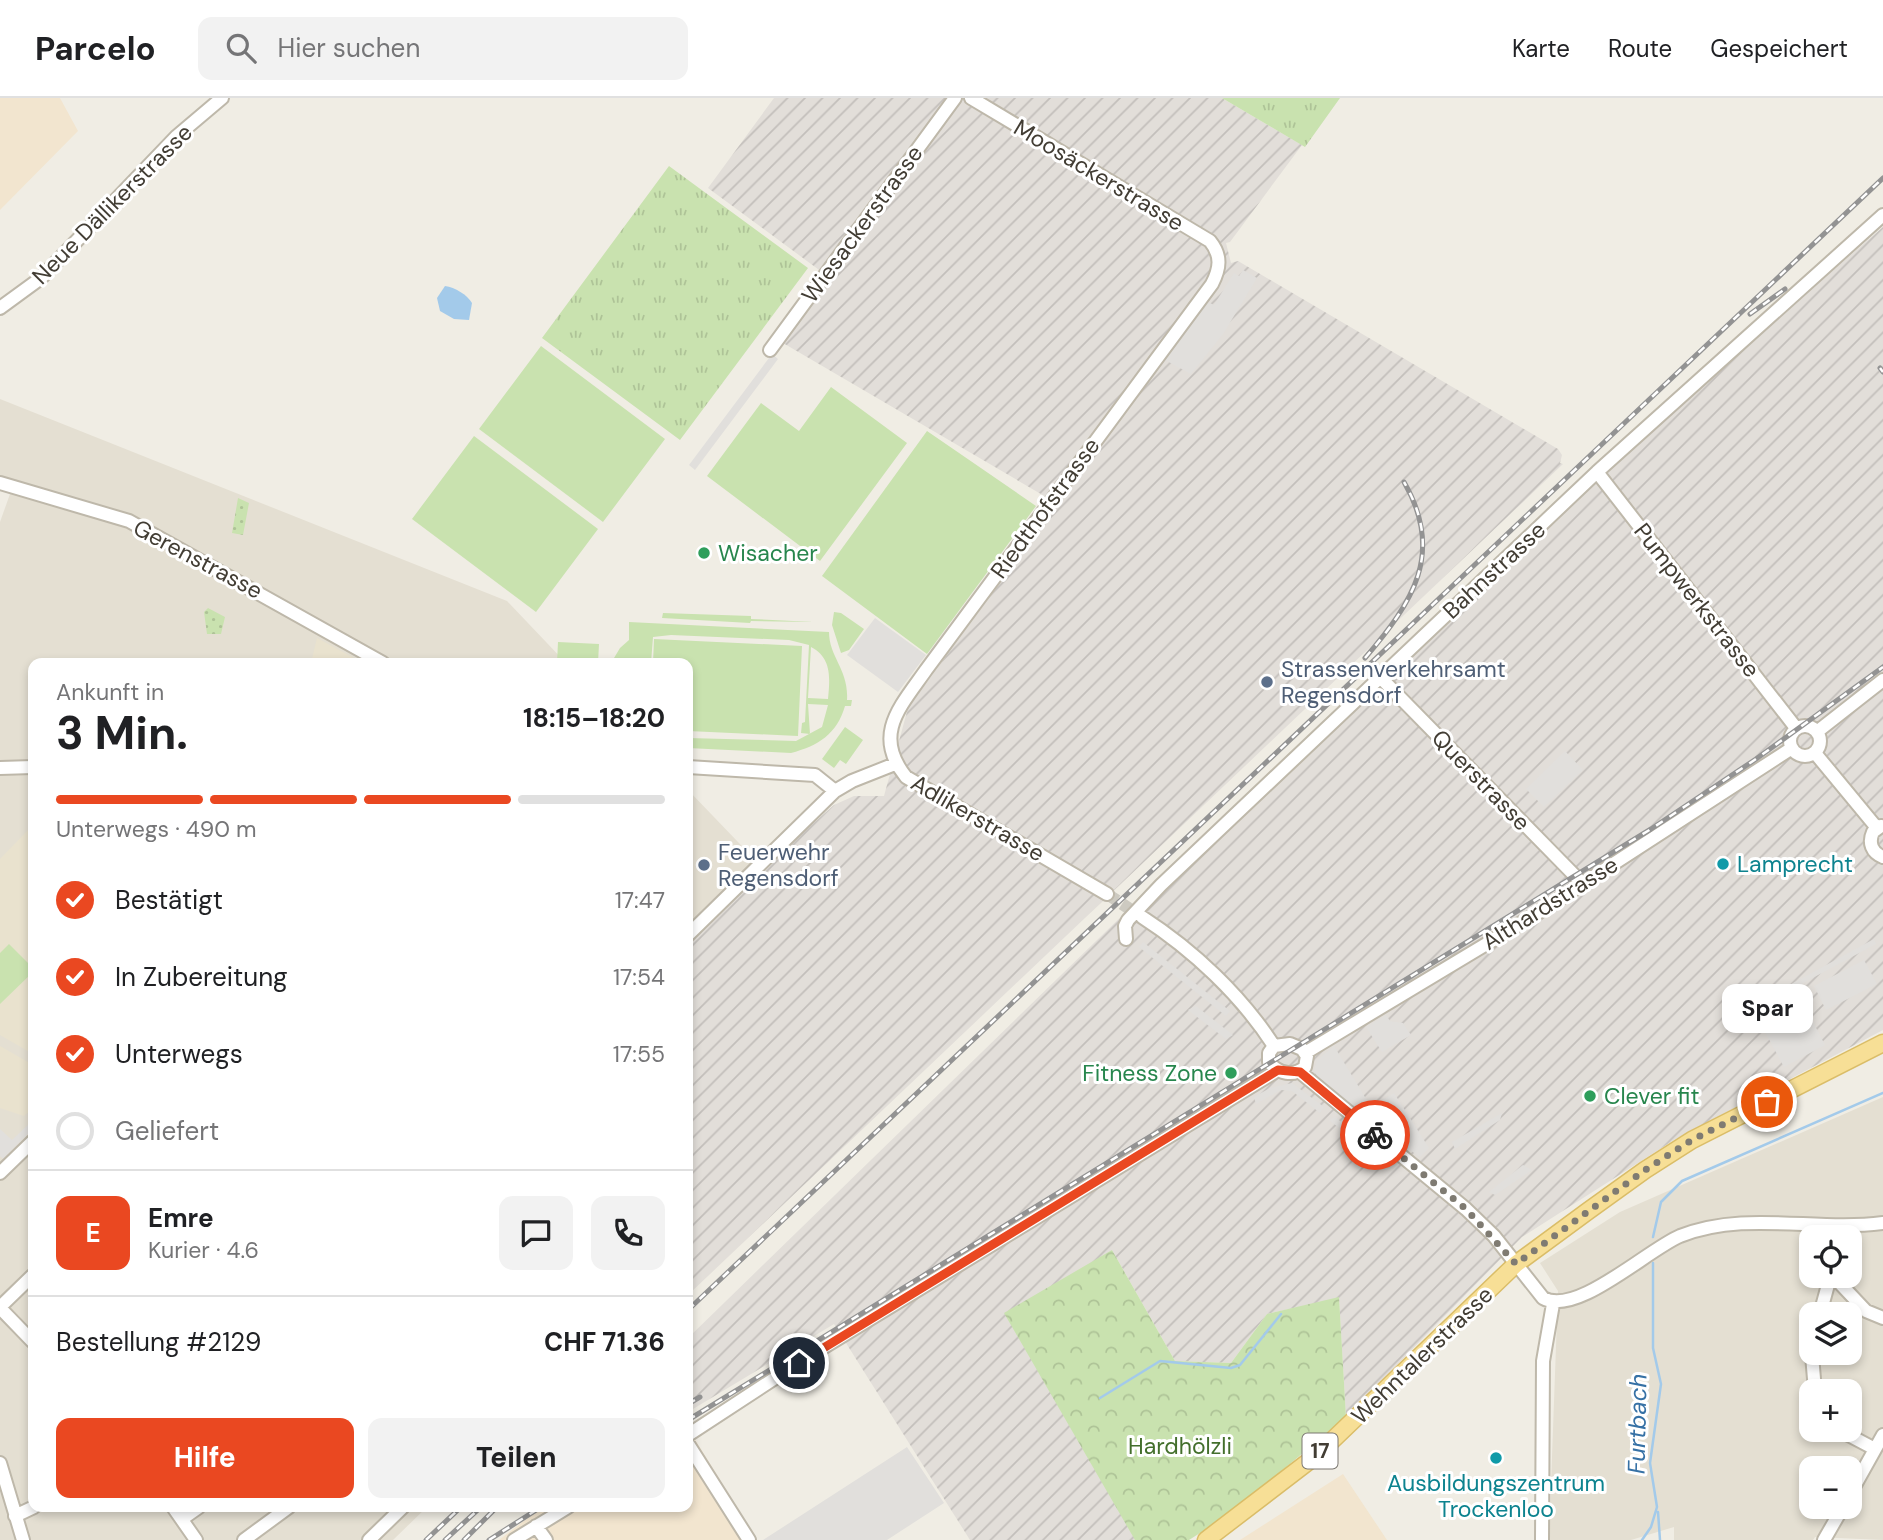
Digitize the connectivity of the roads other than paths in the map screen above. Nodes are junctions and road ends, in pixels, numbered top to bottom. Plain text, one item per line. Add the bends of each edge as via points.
1 (222, 98) edge
2 (955, 98) edge
3 (971, 98) edge
4 (1883, 215) edge
5 (1219, 258) joint
6 (0, 308) edge
7 (770, 350) dead end
8 (1597, 471) junction
9 (0, 483) edge
10 (374, 658) edge
11 (1380, 677) junction
12 (1883, 680) edge
13 (1797, 728) junction
14 (1818, 731) junction
15 (1791, 748) junction
16 (1815, 753) junction
17 (895, 764) junction
18 (28, 767) edge
19 (693, 767) edge
20 (0, 768) edge
21 (835, 791) junction
22 (1880, 827) edge
23 (1883, 857) edge
24 (1582, 883) junction
25 (1107, 894) tunnel mouth
26 (1142, 917) tunnel mouth
27 (693, 930) edge
28 (1126, 939) dead end
29 (1883, 1043) edge
30 (1275, 1046) junction
31 (1305, 1053) junction
32 (1278, 1070) junction
33 (1300, 1072) junction
34 (28, 1146) edge
35 (0, 1173) edge
36 (1883, 1223) edge
37 (1862, 1226) edge
38 (1799, 1229) edge
39 (1516, 1264) junction
40 (28, 1280) edge
41 (1844, 1288) edge
42 (1553, 1304) junction
43 (0, 1308) edge
44 (1883, 1318) edge
45 (28, 1337) edge
46 (693, 1432) edge
47 (1883, 1435) edge
48 (1862, 1442) edge
49 (1875, 1449) junction
50 (693, 1452) edge
51 (0, 1463) edge
52 (1862, 1472) edge
53 (28, 1510) edge
54 (177, 1512) edge
55 (192, 1512) edge
56 (282, 1512) edge
57 (398, 1512) edge
58 (560, 1512) edge
59 (15, 1516) junction
60 (182, 1519) junction
61 (1836, 1519) edge
62 (536, 1526) junction
63 (23, 1540) edge
64 (196, 1540) edge
65 (244, 1540) edge
66 (369, 1540) edge
67 (514, 1540) edge
68 (546, 1540) edge
69 (749, 1540) edge
70 (1206, 1540) edge
71 (1542, 1540) edge
72 (1824, 1540) edge

1 - 6 street, Neue Dällikerstrasse via 177,136 41,278
2 - 7 street, Wiesackerstrasse
3 - 5 street, Moosäckerstrasse via 1210,242
4 - 8 street, Bahnstrasse
5 - 17 street, Riedthofstrasse via 1212,284 901,705 889,738
8 - 11 street, Bahnstrasse
8 - 13 street, Pumpwerkstrasse
9 - 10 street, Gerenstrasse via 129,521
11 - 24 street, Querstrasse
11 - 28 street, Bahnstrasse via 1134,912 1125,926
12 - 14 street
13 - 14 street via 1807,725
13 - 15 street via 1790,739
14 - 16 street via 1821,740
15 - 16 street via 1802,756
15 - 24 street, Althardstrasse
16 - 22 street
17 - 21 street, Adlikerstrasse
17 - 25 street, Adlikerstrasse via 919,787
18 - 20 street
19 - 21 street via 815,775
21 - 27 street
22 - 23 street via 1870,843
24 - 31 street, Althardstrasse
26 - 30 street via 1209,970
29 - 39 main road, 17 via 1692,1140
30 - 31 street via 1290,1044
30 - 32 street via 1269,1060
31 - 33 street via 1306,1065
32 - 33 street
32 - 46 street
33 - 39 street via 1466,1209
34 - 35 street
36 - 37 street
38 - 42 street via 1756,1222 1704,1227 1665,1243 1589,1292
39 - 42 street
39 - 70 main road, Wehntalerstrasse / 17 via 1338,1436
40 - 43 street
41 - 44 street via 1866,1311
42 - 71 street via 1543,1361
43 - 45 street
47 - 49 street
48 - 49 street
49 - 52 street
50 - 69 street
51 - 59 street
53 - 59 street
54 - 60 street
55 - 60 street
56 - 65 street
57 - 66 street
58 - 62 street
59 - 63 street
60 - 64 street
61 - 72 street
62 - 67 street
62 - 68 street

